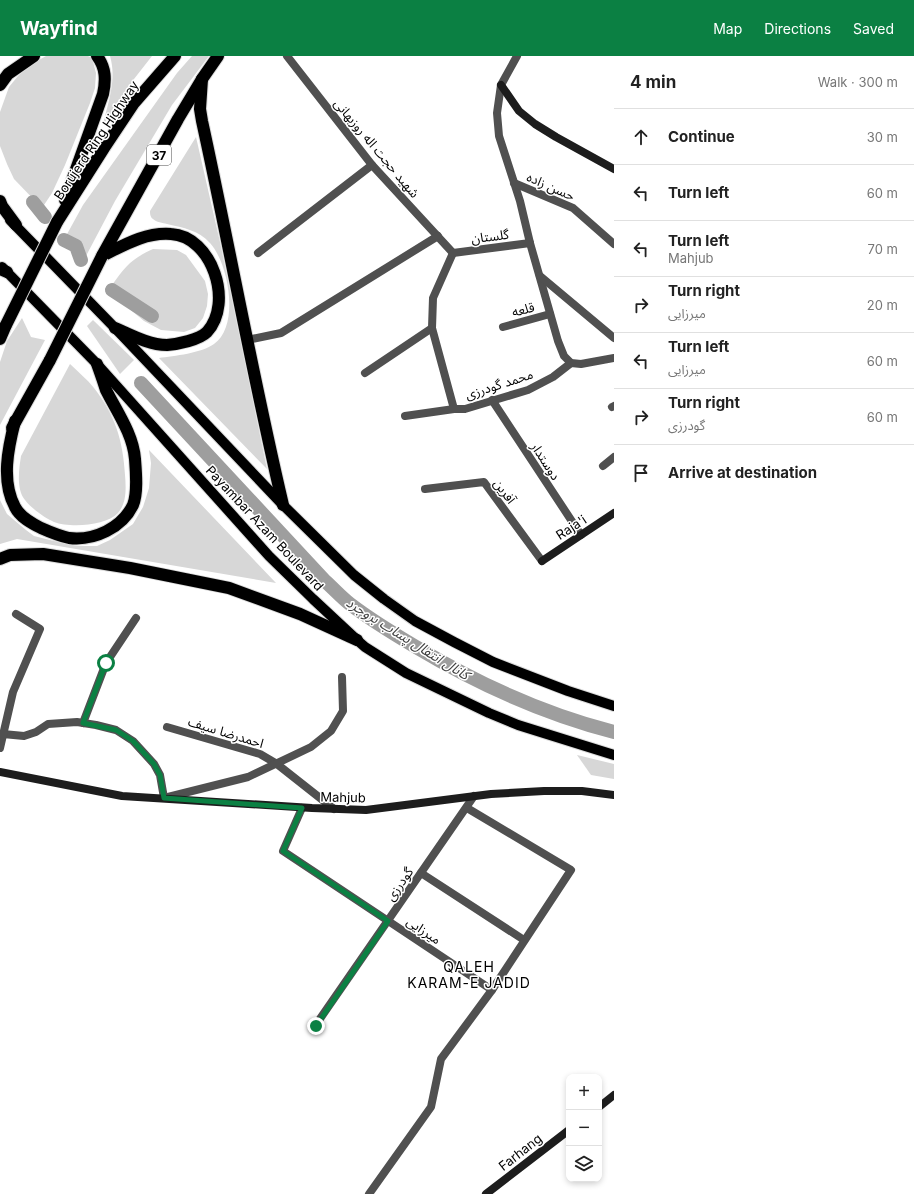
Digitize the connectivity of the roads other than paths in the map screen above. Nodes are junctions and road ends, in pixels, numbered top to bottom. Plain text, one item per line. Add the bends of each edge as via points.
1 (34, 56) edge
2 (97, 56) edge
3 (175, 56) edge
4 (218, 56) edge
5 (287, 56) edge
6 (517, 56) edge
7 (202, 79) junction
8 (0, 85) edge
9 (501, 85) junction
10 (372, 165) junction
11 (614, 169) edge
12 (514, 183) junction
13 (0, 201) edge
14 (0, 210) edge
15 (57, 222) junction
16 (16, 225) junction
17 (438, 236) junction
18 (530, 243) junction
19 (614, 244) edge
20 (258, 253) dead end
21 (453, 253) junction
22 (102, 256) junction
23 (2, 269) edge
24 (540, 276) junction
25 (550, 314) junction
26 (503, 327) dead end
27 (115, 328) junction
28 (432, 328) junction
29 (3, 330) edge
30 (614, 338) edge
31 (0, 339) edge
32 (248, 340) junction
33 (614, 358) edge
34 (571, 363) junction
35 (97, 364) junction
36 (365, 373) dead end
37 (492, 400) junction
38 (454, 409) junction
39 (405, 416) dead end
40 (15, 421) junction
41 (0, 455) edge
42 (614, 457) edge
43 (603, 466) dead end
44 (426, 489) dead end
45 (283, 505) junction
46 (614, 513) edge
47 (581, 535) junction
48 (0, 559) edge
49 (542, 560) joint
50 (16, 614) dead end
51 (136, 618) dead end
52 (357, 640) junction
53 (342, 677) dead end
54 (614, 706) edge
55 (83, 723) junction
56 (167, 727) dead end
57 (3, 734) junction
58 (0, 748) edge
59 (614, 756) edge
60 (277, 764) junction
61 (0, 772) edge
62 (614, 795) edge
63 (474, 796) junction
64 (164, 798) junction
65 (302, 808) junction
66 (467, 808) junction
67 (334, 809) junction
68 (421, 873) junction
69 (388, 921) junction
70 (524, 940) junction
71 (492, 990) junction
72 (316, 1026) dead end
73 (614, 1095) edge
74 (602, 1105) edge
75 (566, 1132) edge
76 (370, 1194) edge
77 (486, 1194) edge

1 - 8 highway via 8,74
2 - 15 highway via 105,72 106,82
3 - 15 highway, Borujerd Ring Highway via 134,103
4 - 7 highway, 37
5 - 10 street, شهید حجت اله روزبهانی
6 - 9 street
7 - 22 highway, 37
7 - 32 highway via 202,121
9 - 11 street via 519,111 535,124
9 - 12 street via 497,114 499,136
10 - 17 street, شهید حجت اله روزبهانی
10 - 20 street
12 - 18 street
12 - 19 street, حسن زاده via 573,208
13 - 16 highway
14 - 16 main road
15 - 29 highway, bridge
16 - 27 main road
17 - 21 street, شهید حجت اله روزبهانی
17 - 32 street via 281,333
18 - 21 street, گلستان
18 - 24 street
21 - 28 street via 433,298
22 - 27 highway via 158,234 183,236 201,249 208,259 219,290 218,310 214,321 206,333 191,340 166,345 150,342
22 - 40 highway, 37, bridge via 50,360
23 - 35 main road, Payambar Azam Boulevard
24 - 25 street
24 - 30 street
25 - 26 street, قلعه
25 - 34 street via 564,356
27 - 45 main road
28 - 36 street
28 - 38 street
29 - 31 highway
32 - 45 highway
33 - 34 street via 581,364
34 - 37 street, محمد گودرزی via 553,377 528,390
35 - 40 highway via 127,431 135,457 136,491 133,504 115,526 102,534 71,538 45,530 22,515 16,508 8,482 9,444
35 - 52 main road, Payambar Azam Boulevard via 269,556
37 - 38 street, محمد گودرزی
37 - 47 street, دوستدار
38 - 39 street, محمد گودرزی
40 - 41 highway, 37
42 - 43 street
44 - 49 street, آفرین via 484,482
45 - 54 main road via 354,575 415,620 492,662 568,692
46 - 47 street, Raja'i
47 - 49 street, Raja'i
48 - 52 highway via 10,555 43,554 229,588 300,614
50 - 57 street via 40,629 13,692
51 - 55 street via 106,663
52 - 59 main road, Payambar Azam Boulevard via 406,673 489,713
53 - 60 street via 343,711 331,731 311,747
55 - 57 street via 48,724 24,736
55 - 64 street via 116,730 133,741 154,764 160,775
56 - 60 street, احمدرضا سیف via 260,754
57 - 58 street
60 - 64 street via 248,777
60 - 67 street, احمدرضا سیف
61 - 64 street, Mahjub via 122,796
62 - 63 street, Mahjub via 582,791 544,791
63 - 66 street, گودرزی
63 - 67 street, Mahjub via 366,810
64 - 65 street, Mahjub
65 - 67 street, Mahjub
65 - 69 street, میرزایی via 283,851
66 - 68 street, گودرزی
66 - 70 street via 571,870
68 - 69 street, گودرزی
68 - 70 street
69 - 71 street, میرزایی
69 - 72 street, گودرزی
70 - 71 street
71 - 76 street via 441,1059 431,1107
73 - 74 street
75 - 77 street, Farhang

